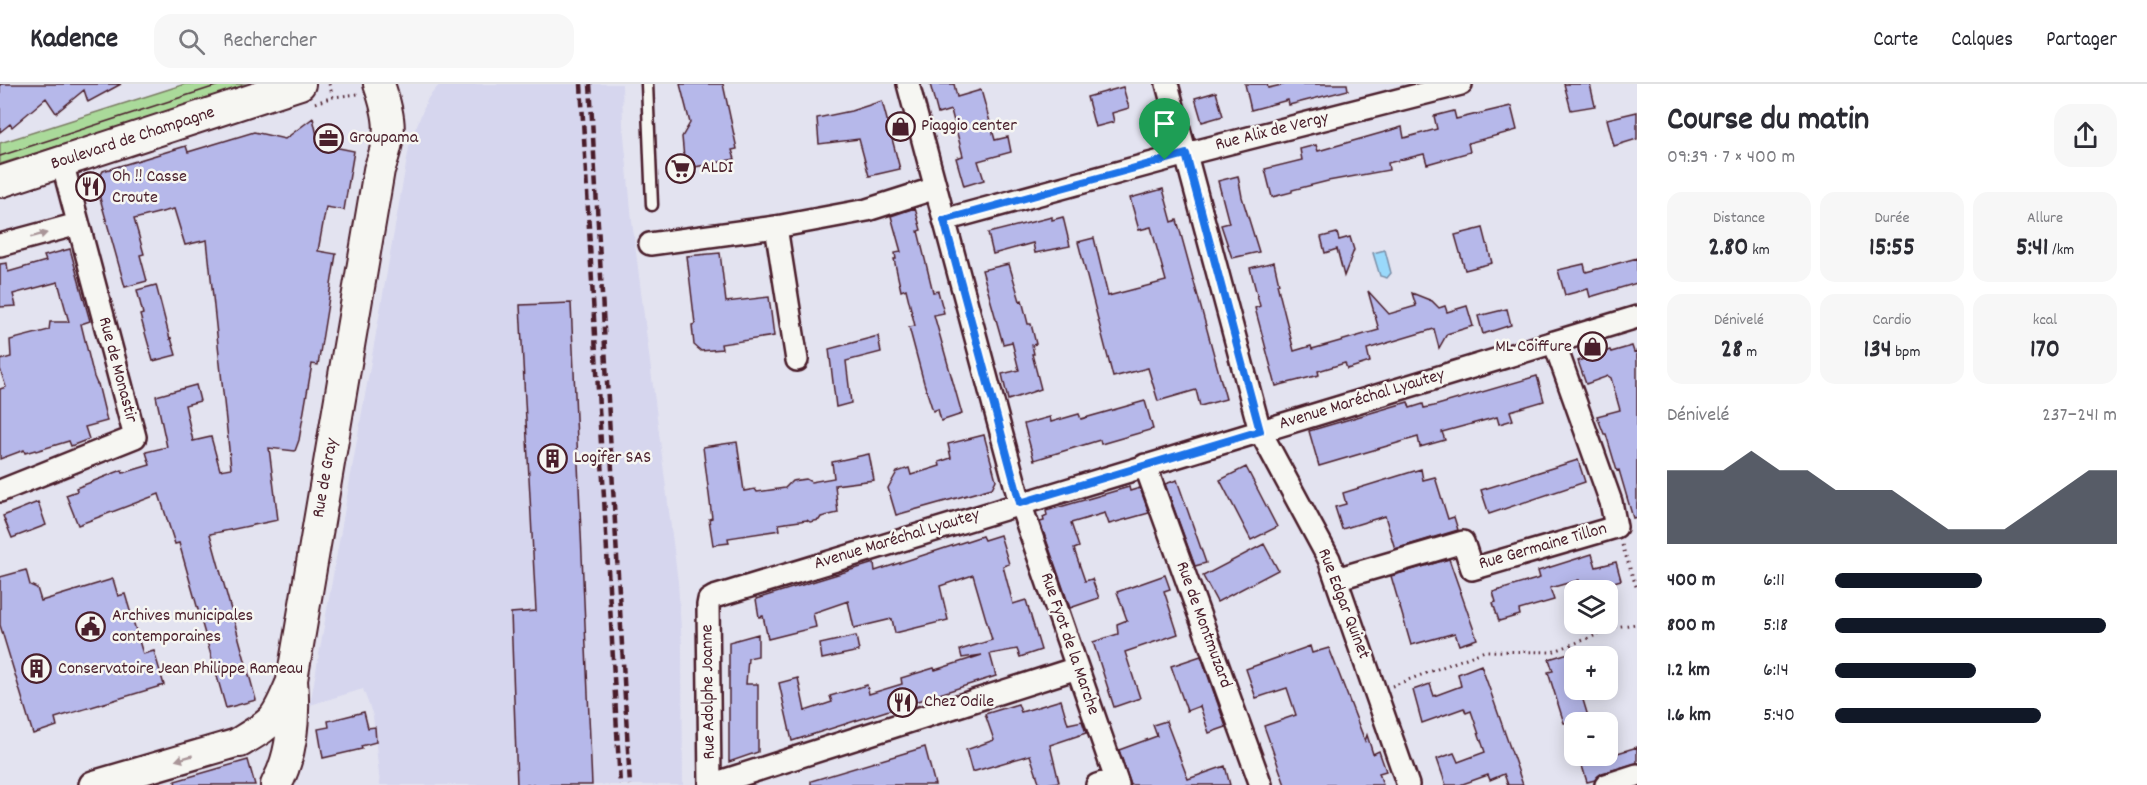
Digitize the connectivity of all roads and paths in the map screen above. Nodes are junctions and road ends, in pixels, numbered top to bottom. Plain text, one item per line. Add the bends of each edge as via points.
1 (300, 84) edge
2 (329, 84) edge
3 (362, 84) edge
4 (379, 84) edge
5 (647, 84) edge
6 (908, 84) edge
7 (1167, 84) edge
8 (1461, 84) edge
9 (333, 97) dead end
10 (1186, 154) junction
11 (62, 162) junction
12 (379, 170) junction
13 (0, 182) edge
14 (936, 188) junction
15 (652, 205) dead end
16 (944, 220) junction
17 (78, 224) junction
18 (776, 227) junction
19 (650, 244) dead end
20 (0, 245) edge
21 (1637, 317) edge
22 (1554, 342) junction
23 (797, 360) dead end
24 (1260, 431) junction
25 (1145, 465) junction
26 (0, 491) edge
27 (1020, 503) junction
28 (1616, 526) junction
29 (1336, 579) junction
30 (1637, 589) edge
31 (709, 600) joint
32 (1637, 624) edge
33 (1077, 668) junction
34 (292, 680) junction
35 (1389, 687) dead end
36 (240, 742) junction
37 (1637, 776) edge
38 (756, 777) edge
39 (1110, 783) edge
40 (93, 785) edge
41 (274, 785) edge
42 (710, 785) edge
43 (1261, 785) edge
44 (1408, 785) edge
45 (1606, 785) edge

1 - 11 main road, Boulevard de Champagne
2 - 9 path
3 - 12 main road, Rue de Gray via 375,127
4 - 12 main road, Rue de Gray via 390,128
5 - 15 lane
6 - 14 street, Rue Fyot de la Marche
7 - 10 street, Rue Edgar Quinet
8 - 10 street, Rue Alix de Vergy
10 - 16 street, Rue Alix de Vergy
10 - 24 street, Rue Edgar Quinet
11 - 13 main road, Boulevard de Champagne
11 - 17 street, Rue de Monastir
12 - 34 main road, Rue de Gray
14 - 16 street, Rue Fyot de la Marche
14 - 18 street via 867,210
16 - 27 street, Rue Fyot de la Marche
20 -> 17 street
17 - 26 street, Rue de Monastir via 135,437
18 - 19 street
18 - 23 street
21 - 22 street, Avenue Maréchal Lyautey
22 - 24 street, Avenue Maréchal Lyautey
22 - 28 street, Rue Germaine Tillon
24 - 25 street, Avenue Maréchal Lyautey
24 - 29 street, Rue Edgar Quinet
25 - 27 street, Avenue Maréchal Lyautey
25 - 43 street, Rue de Montmuzard
27 - 31 street, Avenue Maréchal Lyautey
27 - 33 street, Rue Fyot de la Marche
28 - 29 street, Rue Germaine Tillon via 1472,568 1463,542
28 - 30 path
29 - 44 street, Rue Edgar Quinet
31 - 42 street, Rue Adolphe Joanne
32 - 35 path via 1614,627 1552,652 1485,651
33 - 38 street
33 - 39 street, Rue Fyot de la Marche
34 - 36 main road via 270,724
34 - 41 main road, Rue de Gray via 294,702 287,759
36 -> 40 street
36 - 41 main road via 264,743 268,748
37 - 45 street
38 - 42 street

